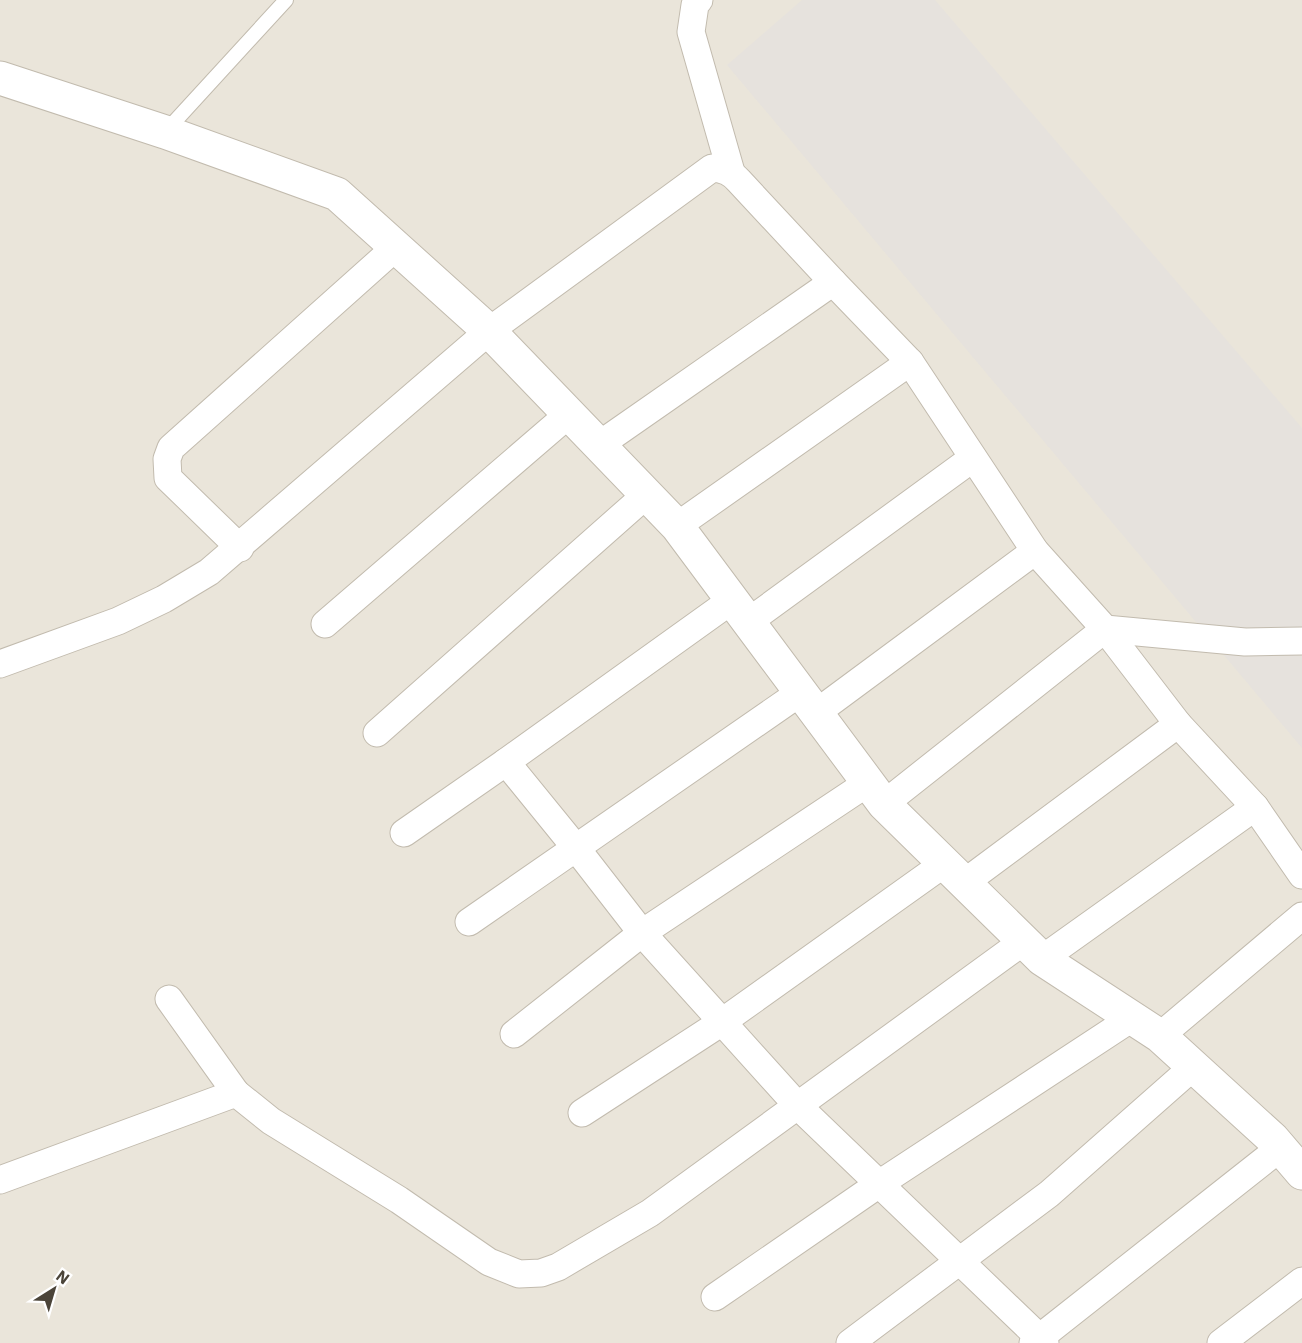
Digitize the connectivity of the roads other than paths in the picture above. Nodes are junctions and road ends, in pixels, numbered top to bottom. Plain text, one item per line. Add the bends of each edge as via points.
1 (286, 0) edge
2 (699, 0) edge
3 (0, 78) edge
4 (165, 132) junction
5 (731, 172) junction
6 (396, 247) junction
7 (833, 282) junction
8 (489, 331) junction
9 (910, 362) junction
10 (569, 414) junction
11 (599, 445) junction
12 (973, 458) junction
13 (646, 494) junction
14 (677, 526) junction
15 (240, 548) junction
16 (1035, 551) junction
17 (740, 611) junction
18 (325, 624) dead end
19 (1105, 629) junction
20 (1302, 641) edge
21 (0, 664) edge
22 (808, 702) junction
23 (1178, 724) junction
24 (377, 733) dead end
25 (506, 762) junction
26 (876, 793) junction
27 (1255, 807) junction
28 (404, 833) dead end
29 (576, 848) junction
30 (955, 873) junction
31 (1302, 875) edge
32 (1302, 916) edge
33 (469, 922) dead end
34 (642, 933) junction
35 (1033, 950) junction
36 (168, 999) dead end
37 (1132, 1018) junction
38 (722, 1022) junction
39 (514, 1034) dead end
40 (1160, 1036) junction
41 (1193, 1067) junction
42 (236, 1093) junction
43 (798, 1106) junction
44 (582, 1113) dead end
45 (1280, 1148) junction
46 (1302, 1173) edge
47 (0, 1180) edge
48 (879, 1184) junction
49 (959, 1261) junction
50 (1302, 1281) edge
51 (715, 1297) dead end
52 (1040, 1341) edge
53 (850, 1343) edge
54 (1221, 1343) edge

1 - 4 lane
2 - 5 street via 691,33
3 - 4 street
4 - 6 street via 337,194
5 - 7 street
5 - 8 street via 712,168
6 - 8 street
6 - 15 street via 171,448 166,459 168,478
7 - 9 street
7 - 11 street
8 - 10 street
8 - 15 street
9 - 12 street
9 - 14 street
10 - 11 street
10 - 18 street
11 - 13 street
12 - 16 street
12 - 17 street
13 - 14 street
13 - 24 street
14 - 17 street
15 - 21 street via 164,599 118,621
16 - 19 street
16 - 22 street
17 - 22 street
17 - 25 street
19 - 20 street via 1245,642
19 - 23 street
19 - 26 street
22 - 26 street
22 - 29 street
23 - 27 street
23 - 30 street
25 - 28 street
25 - 29 street
26 - 30 street
26 - 34 street
27 - 31 street
27 - 35 street
29 - 33 street
29 - 34 street
30 - 35 street
30 - 38 street
32 - 40 street
34 - 38 street
34 - 39 street
35 - 37 street
35 - 43 street
36 - 42 street
37 - 40 street
37 - 48 street
38 - 43 street
38 - 44 street
40 - 41 street
41 - 45 street
41 - 49 street via 1049,1194
42 - 43 street via 271,1121 399,1200 489,1262 519,1274 558,1267 639,1219
42 - 47 street
43 - 48 street
45 - 46 street
45 - 52 street
48 - 49 street
48 - 51 street
49 - 52 street
49 - 53 street
50 - 54 street

